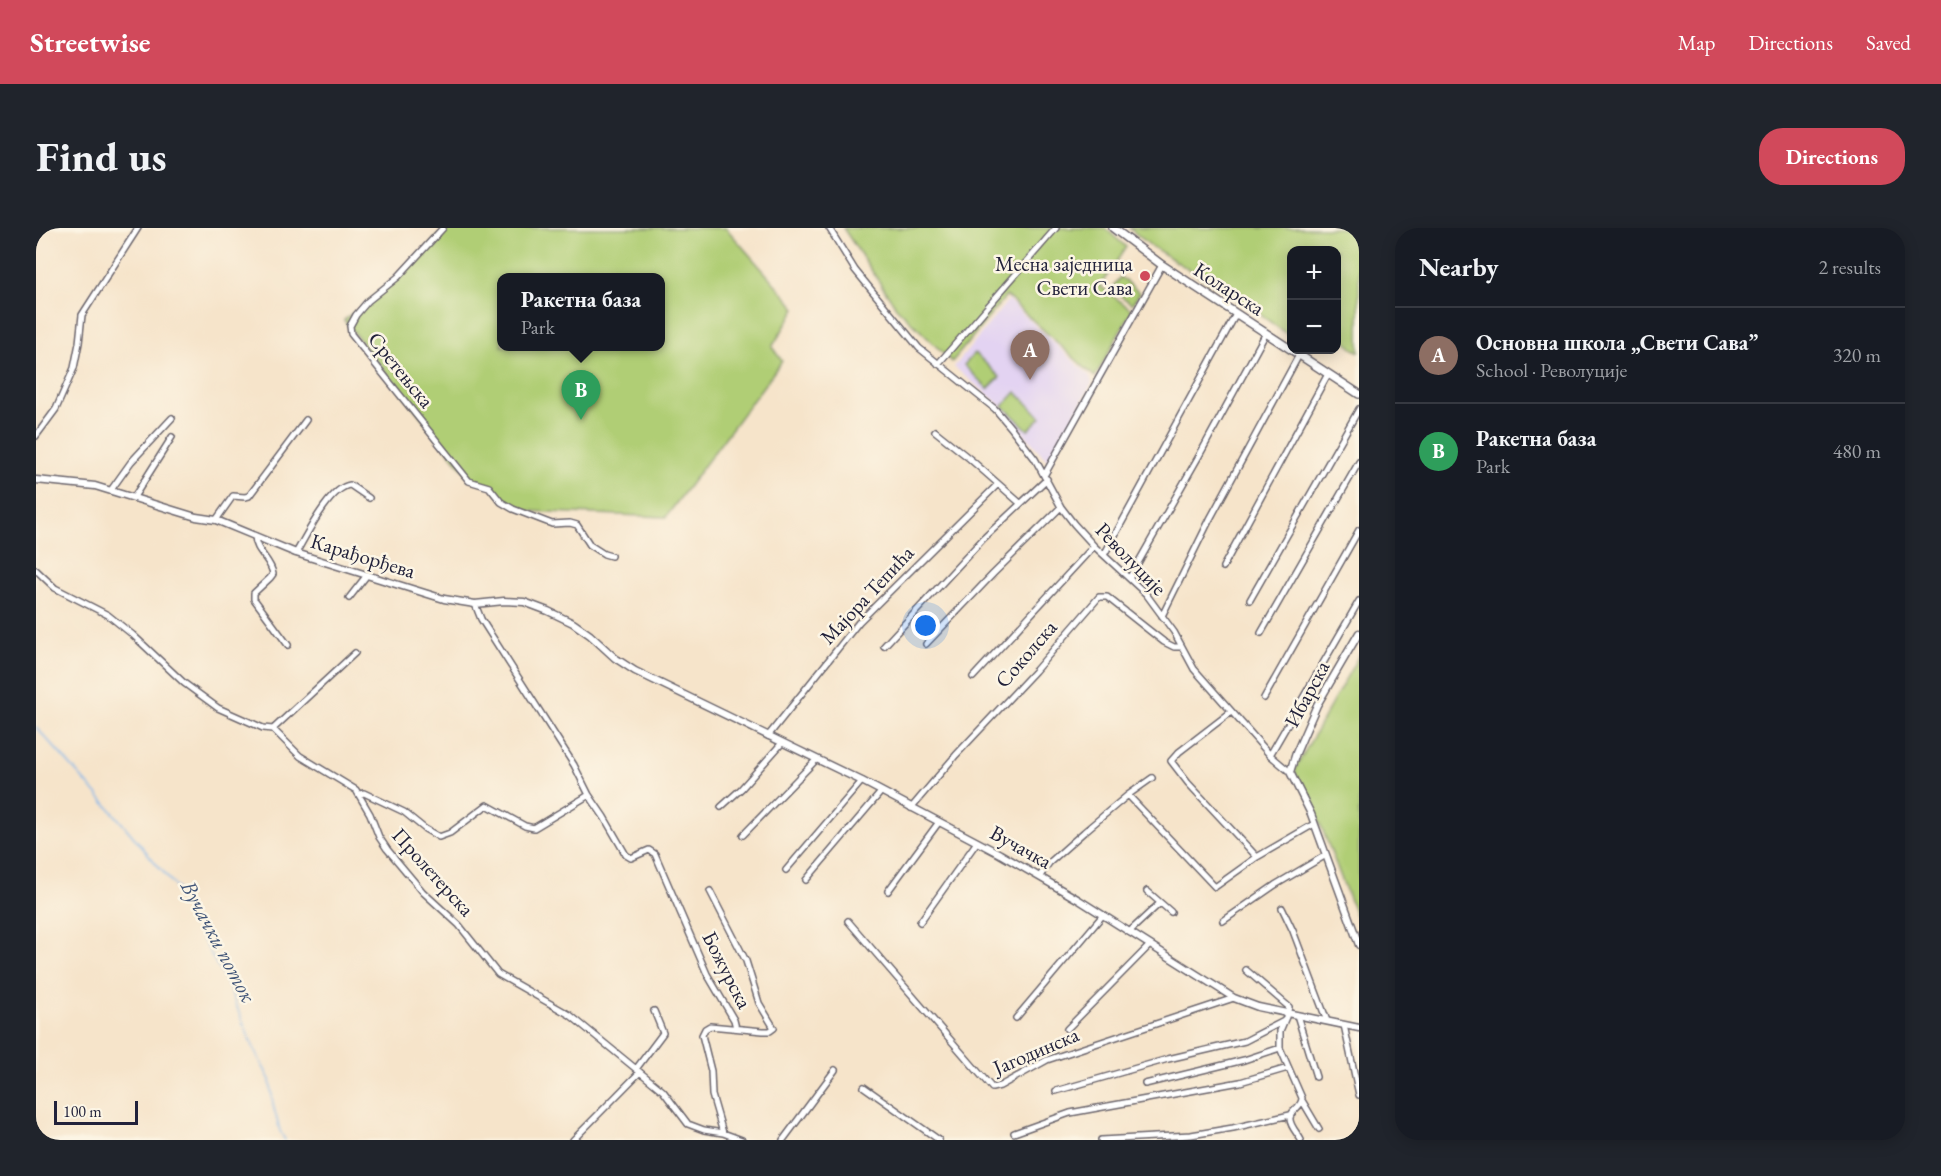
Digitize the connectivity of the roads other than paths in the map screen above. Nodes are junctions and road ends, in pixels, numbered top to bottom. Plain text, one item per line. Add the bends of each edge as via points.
1 (138, 228) edge
2 (443, 228) edge
3 (829, 228) edge
4 (1056, 228) edge
5 (1113, 228) edge
6 (1162, 266) junction
7 (1236, 314) junction
8 (1266, 333) junction
9 (1299, 355) junction
10 (938, 364) junction
11 (1328, 374) junction
12 (1359, 394) edge
13 (1359, 409) edge
14 (172, 418) dead end
15 (306, 420) dead end
16 (935, 431) dead end
17 (36, 436) edge
18 (172, 437) dead end
19 (1359, 462) edge
20 (1046, 477) junction
21 (36, 480) edge
22 (998, 484) junction
23 (111, 490) junction
24 (134, 497) junction
25 (369, 498) dead end
26 (1020, 503) junction
27 (1061, 507) junction
28 (216, 520) junction
29 (1359, 530) edge
30 (255, 536) junction
31 (1094, 546) junction
32 (296, 553) junction
33 (1104, 555) junction
34 (611, 556) dead end
35 (1223, 567) dead end
36 (36, 570) edge
37 (367, 575) junction
38 (1130, 577) junction
39 (349, 598) dead end
40 (1250, 600) dead end
41 (1359, 601) edge
42 (475, 604) junction
43 (1162, 616) junction
44 (1261, 633) dead end
45 (1359, 633) edge
46 (288, 645) dead end
47 (926, 645) dead end
48 (884, 646) dead end
49 (1182, 647) junction
50 (355, 653) dead end
51 (972, 676) dead end
52 (666, 687) joint
53 (1264, 698) dead end
54 (1230, 712) junction
55 (273, 729) junction
56 (768, 736) junction
57 (782, 743) junction
58 (1270, 755) junction
59 (816, 760) junction
60 (1290, 772) junction
61 (1152, 778) dead end
62 (862, 782) junction
63 (881, 792) junction
64 (360, 794) junction
65 (589, 795) junction
66 (1128, 795) junction
67 (721, 807) dead end
68 (911, 808) junction
69 (939, 822) junction
70 (1314, 824) junction
71 (743, 835) dead end
72 (977, 842) junction
73 (1326, 855) junction
74 (1257, 857) junction
75 (786, 870) dead end
76 (1040, 876) junction
77 (806, 880) dead end
78 (710, 891) dead end
79 (888, 891) dead end
80 (1147, 891) dead end
81 (1160, 903) junction
82 (1282, 908) dead end
83 (1171, 912) dead end
84 (1103, 915) junction
85 (848, 921) dead end
86 (1223, 921) dead end
87 (920, 922) dead end
88 (1129, 932) junction
89 (1150, 945) junction
90 (1359, 945) edge
91 (1246, 970) dead end
92 (1234, 998) junction
93 (654, 1011) dead end
94 (1288, 1013) junction
95 (1297, 1015) junction
96 (1016, 1018) dead end
97 (1284, 1021) junction
98 (1327, 1021) junction
99 (1344, 1025) junction
100 (736, 1028) junction
101 (1359, 1028) edge
102 (1067, 1029) dead end
103 (1280, 1047) junction
104 (1288, 1068) junction
105 (638, 1070) junction
106 (835, 1070) dead end
107 (1316, 1077) dead end
108 (1145, 1084) dead end
109 (864, 1087) dead end
110 (1056, 1091) dead end
111 (1359, 1095) edge
112 (1303, 1102) junction
113 (1290, 1115) junction
114 (1319, 1129) dead end
115 (723, 1133) junction
116 (1014, 1134) dead end
117 (573, 1140) edge
118 (742, 1140) edge
119 (783, 1140) edge
120 (939, 1140) edge
121 (1101, 1140) edge
122 (1301, 1140) edge

1 - 17 street via 82,315 74,368 56,409
2 - 34 street, Сретењска via 398,277 368,301 352,320 350,330 469,481 489,487 501,502 519,511 552,524 577,525 590,545
3 - 10 street, Револуције via 855,270 902,329
4 - 10 street
5 - 6 main road, Коларска
6 - 7 main road, Коларска
6 - 20 street
7 - 8 main road, Коларска
7 - 33 street
8 - 9 main road, Коларска
8 - 38 street
9 - 11 main road, Коларска
9 - 43 street
10 - 20 street, Револуције via 995,409
11 - 12 main road, Коларска
11 - 35 street
13 - 40 street
14 - 23 street
15 - 28 street via 250,494 233,496
16 - 22 street
18 - 24 street
19 - 44 street
20 - 26 street
20 - 27 street, Револуције
21 - 23 street, Карађорђева via 85,483
22 - 26 street
22 - 56 street, Мајора Тепића via 859,622
23 - 24 street, Карађорђева
24 - 28 street, Карађорђева
25 - 32 street via 350,485 343,487 326,505
26 - 48 street
27 - 31 street, Револуције
27 - 47 street
28 - 30 street, Карађорђева
29 - 53 street
30 - 32 street, Карађорђева
30 - 46 street via 256,547 273,574 254,593 254,599
31 - 33 street, Револуције
31 - 51 street
32 - 37 street, Карађорђева
33 - 38 street, Револуције
36 - 55 street via 55,588 108,615 218,708
37 - 39 street
37 - 42 street, Карађорђева via 444,599
38 - 43 street, Револуције
41 - 58 street
42 - 52 street, Карађорђева via 518,601 548,611 582,629 625,665
42 - 65 street
43 - 49 street, Револуције
45 - 60 street, Ибарска via 1317,705
49 - 54 street, Револуције via 1194,669
49 - 68 street, Соколска via 1164,642 1107,597 1099,597
50 - 55 street
52 - 56 street, Вучачка
54 - 58 street, Револуције
54 - 74 street via 1172,761
55 - 64 street via 300,756
56 - 57 street, Вучачка
57 - 59 street, Вучачка
57 - 67 street
58 - 60 street, Револуције
59 - 62 street, Вучачка
59 - 71 street
60 - 70 street, Револуције
61 - 66 street
62 - 63 street, Вучачка
62 - 75 street
63 - 68 street, Вучачка
63 - 77 street
64 - 65 street via 404,812 439,837 488,805 534,828
64 - 105 street, Пролетерска via 387,849 423,892 459,925 498,974 570,1015
65 - 100 street, Божурска via 628,858 653,851 707,974
66 - 74 street via 1215,888
66 - 76 street via 1049,863
68 - 69 street, Вучачка
69 - 72 street, Вучачка
69 - 79 street
70 - 73 street, Револуције
70 - 74 street
72 - 76 street, Вучачка
72 - 87 street
73 - 86 street
73 - 90 street, Револуције
76 - 84 street, Вучачка
78 - 100 street, Божурска via 746,961 759,1003 774,1028 763,1032
80 - 81 street
81 - 83 street
81 - 88 street
82 - 98 street
84 - 88 street, Вучачка
84 - 96 street
85 - 92 street, Јагодинска via 992,1088 1047,1060
88 - 89 street, Вучачка
89 - 92 street, Вучачка
89 - 102 street
91 - 94 street via 1282,1000
92 - 94 street, Вучачка
93 - 105 street via 663,1033
94 - 95 street, Вучачка
94 - 97 street
95 - 98 street, Вучачка
95 - 107 street
97 - 103 street
97 - 110 street via 1245,1041
98 - 99 street, Вучачка
99 - 101 street, Вучачка
99 - 111 street
100 - 115 street via 710,1026 702,1035
103 - 104 street
103 - 108 street via 1244,1060
104 - 112 street
104 - 116 street via 1240,1082 1070,1113
105 - 115 street, Пролетерска via 668,1097 688,1124
105 - 117 street
106 - 119 street
109 - 120 street
112 - 113 street
112 - 114 street
113 - 121 street via 1191,1135
113 - 122 street
115 - 118 street, Пролетерска

